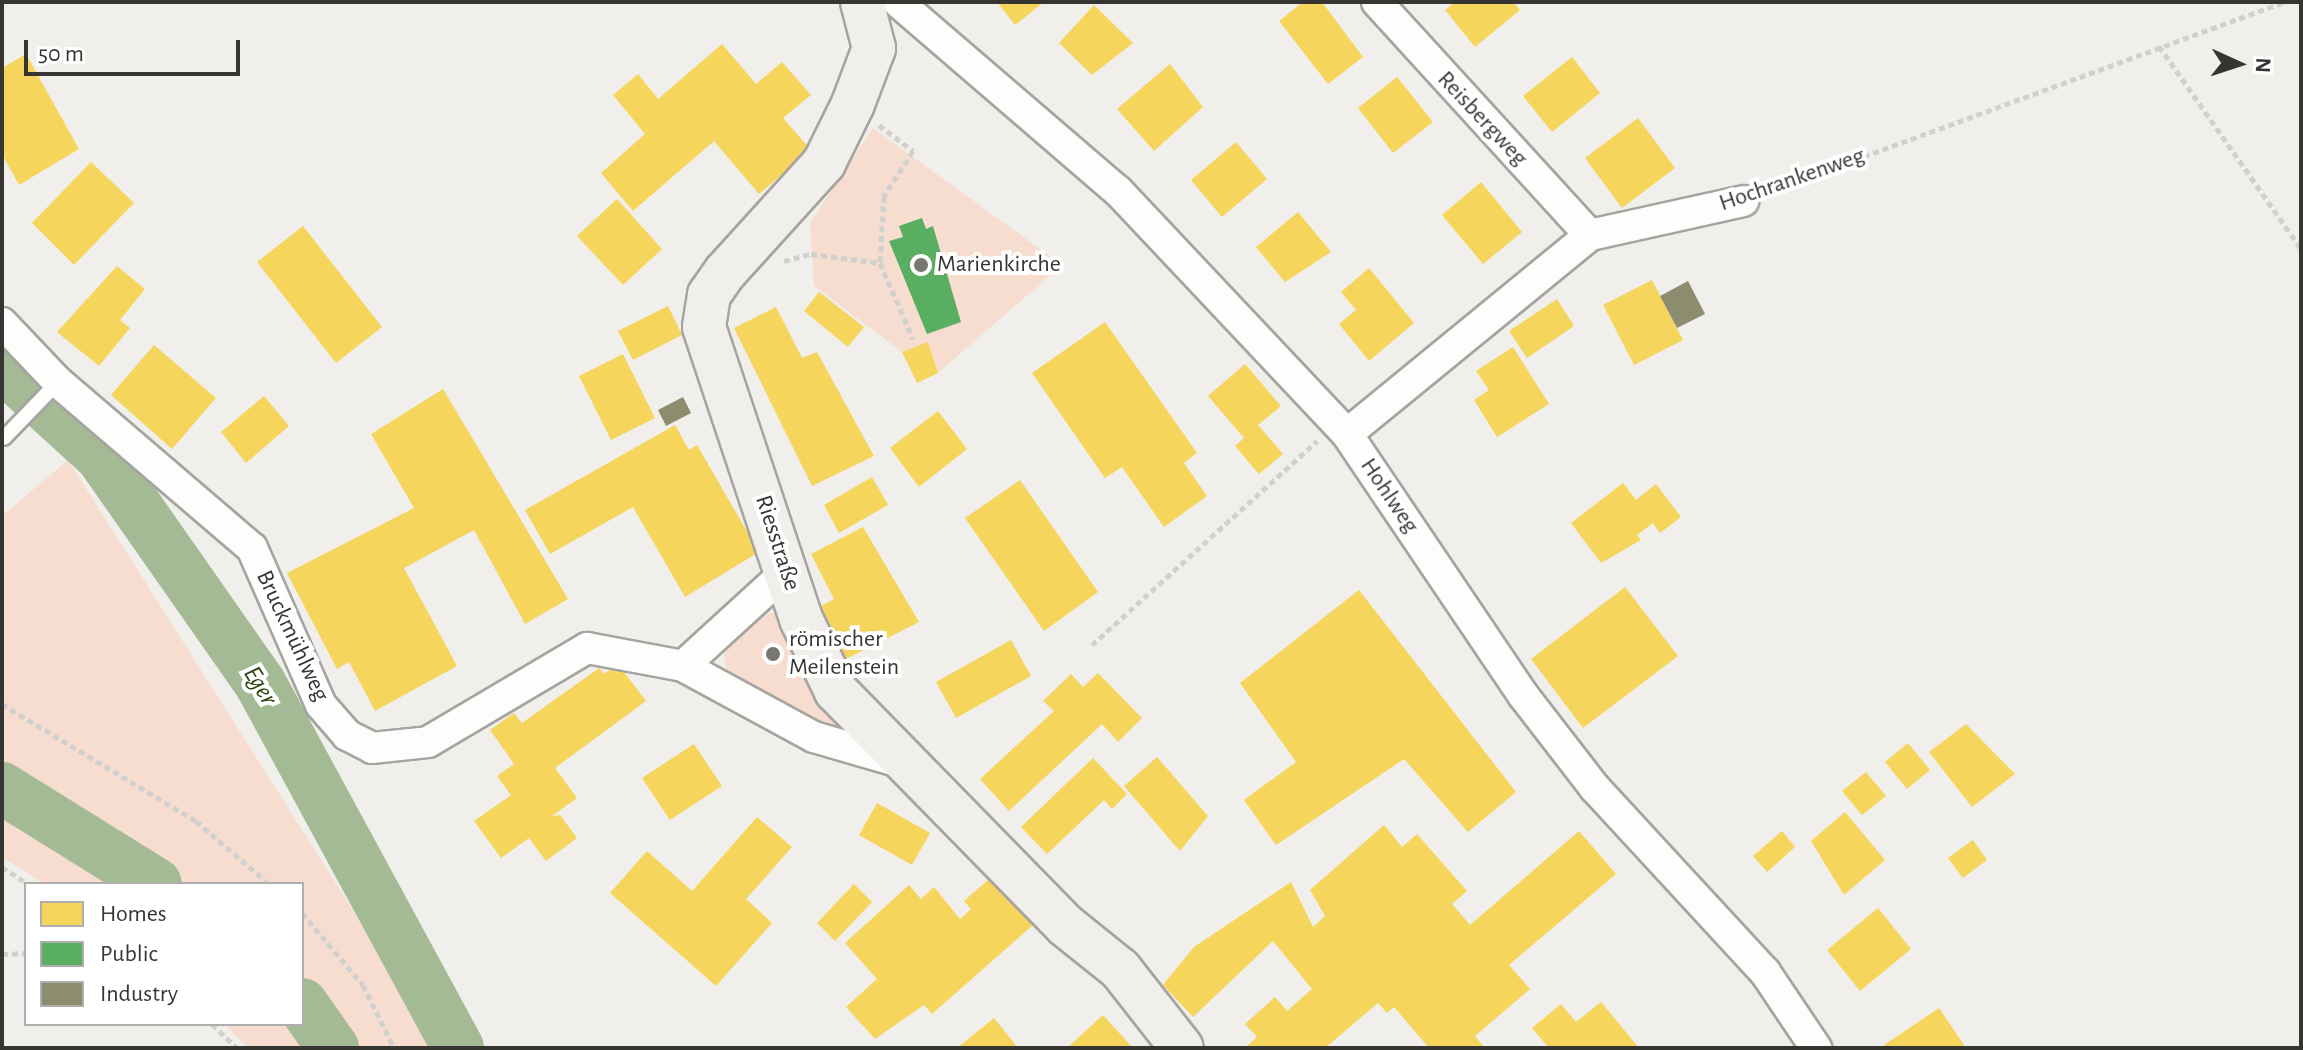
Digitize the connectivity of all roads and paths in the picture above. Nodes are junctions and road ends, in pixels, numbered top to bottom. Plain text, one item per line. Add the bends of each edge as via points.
1 (1377, 2) edge
2 (2284, 2) edge
3 (880, 5) edge
4 (2159, 46) junction
5 (853, 104) junction
6 (1743, 201) joint
7 (1590, 235) junction
8 (2301, 249) edge
9 (880, 263) junction
10 (777, 265) dead end
11 (2, 323) edge
12 (913, 339) dead end
13 (58, 382) junction
14 (1347, 434) junction
15 (4, 438) dead end
16 (786, 572) junction
17 (1092, 645) dead end
18 (683, 666) junction
19 (2, 704) edge
20 (912, 765) junction
21 (2, 867) edge
22 (25, 882) edge
23 (267, 882) edge
24 (304, 915) edge
25 (24, 953) edge
26 (2, 954) edge
27 (214, 1026) edge
28 (237, 1048) edge
29 (394, 1048) edge
30 (1182, 1048) edge
31 (1816, 1048) edge

1 - 7 street, Reisbergweg
2 - 4 path, Hochrankenweg
3 - 5 street, Riesstraße via 874,48
3 - 14 street, Hohlweg via 1118,191
4 - 6 path, Hochrankenweg
4 - 8 path
5 - 9 path via 913,151 884,196
5 - 16 street, Riesstraße via 824,163 709,295 704,327
6 - 7 street, Hochrankenweg
7 - 14 street, Hochrankenweg
9 - 10 path via 811,254
9 - 12 path
11 - 13 street, Bruckmühlweg
13 - 15 lane
13 - 18 street, Bruckmühlweg via 252,548 321,705 347,735 372,748 428,742 587,648
14 - 17 path via 1328,430
14 - 31 street, Hohlweg via 1523,695 1595,788 1765,972
16 - 18 street
16 - 20 street, Riesstraße via 836,691
18 - 20 street, Bruckmühlweg via 814,737
19 - 23 path via 196,821
20 - 30 street, Riesstraße via 1065,925 1120,969
21 - 22 path
24 - 29 path via 363,985
25 - 26 path
27 - 28 path

